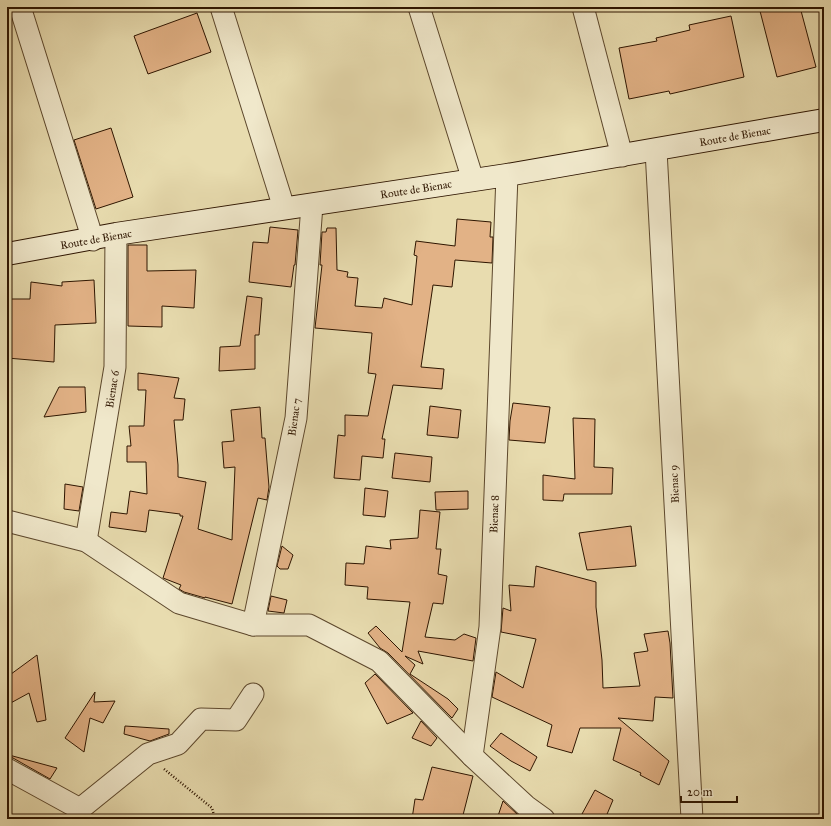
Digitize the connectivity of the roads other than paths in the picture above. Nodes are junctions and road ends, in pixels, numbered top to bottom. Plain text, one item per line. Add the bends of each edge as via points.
1 (20, 7) edge
2 (221, 7) edge
3 (418, 7) edge
4 (583, 7) edge
5 (824, 120) edge
6 (656, 150) junction
7 (622, 156) junction
8 (507, 175) junction
9 (473, 180) junction
10 (312, 205) junction
11 (284, 208) junction
12 (116, 234) junction
13 (93, 240) junction
14 (7, 254) edge
15 (7, 521) edge
16 (86, 541) junction
17 (253, 625) junction
18 (253, 694) dead end
19 (472, 756) junction
20 (7, 769) edge
21 (544, 819) edge
22 (692, 819) edge

1 - 13 street
2 - 11 street
3 - 9 street
4 - 7 street
5 - 6 main road, Route de Bienac
6 - 7 main road, Route de Bienac
6 - 22 street, Bienac 9
7 - 8 main road, Route de Bienac
8 - 9 main road, Route de Bienac
8 - 19 street, Bienac 8 via 490,626
9 - 10 main road, Route de Bienac
10 - 11 main road, Route de Bienac
10 - 17 street, Bienac 7 via 296,418
11 - 12 main road, Route de Bienac
12 - 13 main road, Route de Bienac
12 - 16 street, Bienac 6 via 115,367
13 - 14 main road, Route de Bienac
15 - 16 street
16 - 17 street via 179,603
17 - 19 street via 309,625 379,661
18 - 20 street via 236,720 201,719 178,744 148,754 80,809
19 - 21 street via 526,806

